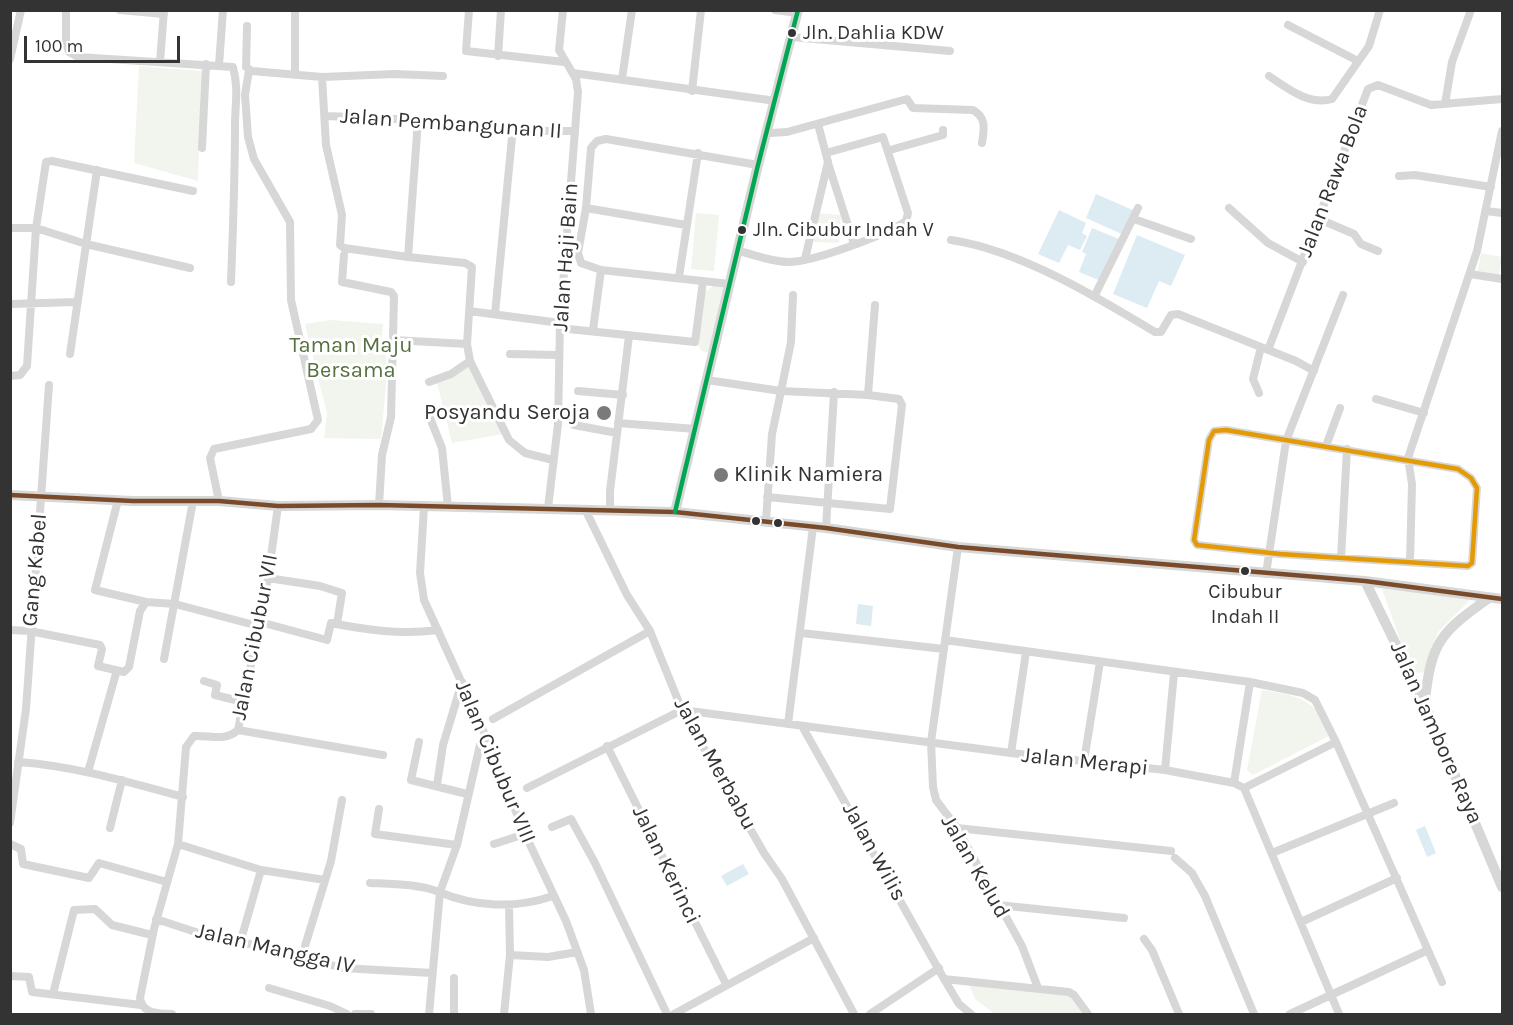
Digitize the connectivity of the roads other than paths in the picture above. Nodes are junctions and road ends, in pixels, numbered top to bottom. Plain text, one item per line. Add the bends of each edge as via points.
1 (21, 10) edge
2 (66, 10) edge
3 (120, 10) edge
4 (223, 10) edge
5 (295, 10) edge
6 (469, 10) edge
7 (501, 10) edge
8 (563, 10) edge
9 (632, 10) edge
10 (701, 10) edge
11 (775, 10) edge
12 (1471, 10) edge
13 (1379, 11) edge
14 (164, 12) edge
15 (798, 12) edge
16 (1288, 25) dead end
17 (247, 26) dead end
18 (792, 37) junction
19 (950, 51) dead end
20 (498, 56) junction
21 (10, 59) edge
22 (1358, 61) junction
23 (160, 62) junction
24 (564, 62) junction
25 (206, 64) junction
26 (219, 65) junction
27 (249, 70) junction
28 (295, 74) junction
29 (573, 74) junction
30 (443, 76) dead end
31 (1269, 76) dead end
32 (322, 77) junction
33 (622, 80) junction
34 (692, 91) junction
35 (1503, 99) edge
36 (776, 101) junction
37 (1445, 104) junction
38 (326, 116) junction
39 (418, 120) junction
40 (818, 124) junction
41 (513, 127) junction
42 (767, 130) junction
43 (943, 130) dead end
44 (575, 131) junction
45 (1503, 131) edge
46 (982, 143) dead end
47 (202, 148) dead end
48 (890, 150) junction
49 (698, 153) junction
50 (826, 153) junction
51 (828, 162) junction
52 (758, 165) junction
53 (98, 170) junction
54 (1399, 176) dead end
55 (1491, 187) junction
56 (193, 191) dead end
57 (586, 208) junction
58 (1138, 208) dead end
59 (1230, 208) dead end
60 (1486, 212) junction
61 (1503, 213) edge
62 (1134, 219) junction
63 (1319, 219) junction
64 (686, 225) junction
65 (10, 228) edge
66 (36, 228) junction
67 (1191, 239) dead end
68 (951, 240) dead end
69 (86, 244) junction
70 (854, 244) junction
71 (739, 251) junction
72 (1378, 251) dead end
73 (344, 255) dead end
74 (408, 257) junction
75 (805, 259) junction
76 (1303, 262) junction
77 (190, 268) dead end
78 (601, 270) junction
79 (1470, 274) junction
80 (679, 277) junction
81 (1503, 279) edge
82 (703, 281) junction
83 (231, 282) dead end
84 (730, 285) junction
85 (793, 295) dead end
86 (1095, 295) junction
87 (1343, 296) dead end
88 (76, 302) junction
89 (10, 304) edge
90 (32, 304) junction
91 (875, 305) dead end
92 (469, 311) junction
93 (495, 314) junction
94 (564, 326) junction
95 (593, 330) junction
96 (628, 336) junction
97 (393, 340) junction
98 (467, 344) junction
99 (1264, 349) junction
100 (70, 354) dead end
101 (510, 354) dead end
102 (559, 356) junction
103 (470, 361) junction
104 (1314, 371) junction
105 (10, 376) edge
106 (707, 380) junction
107 (429, 382) dead end
108 (49, 385) dead end
109 (578, 391) dead end
110 (781, 391) junction
111 (834, 392) junction
112 (1259, 393) dead end
113 (623, 395) junction
114 (868, 395) junction
115 (1376, 399) dead end
116 (1340, 408) dead end
117 (1424, 413) junction
118 (430, 418) dead end
119 (618, 423) junction
120 (574, 425) dead end
121 (696, 429) junction
122 (616, 433) junction
123 (1286, 441) junction
124 (1326, 446) junction
125 (1347, 449) junction
126 (1408, 458) junction
127 (553, 460) junction
128 (10, 495) edge
129 (41, 497) junction
130 (767, 497) junction
131 (118, 500) junction
132 (193, 501) junction
133 (219, 501) junction
134 (827, 501) junction
135 (379, 505) junction
136 (278, 506) junction
137 (424, 507) junction
138 (448, 507) junction
139 (548, 508) junction
140 (585, 509) junction
141 (610, 509) junction
142 (675, 512) junction
143 (766, 521) junction
144 (813, 527) junction
145 (826, 528) junction
146 (958, 547) junction
147 (1268, 553) junction
148 (1341, 558) junction
149 (1410, 562) junction
150 (1266, 574) junction
151 (268, 578) junction
152 (1365, 581) junction
153 (1489, 598) junction
154 (1503, 599) edge
155 (146, 602) junction
156 (175, 604) junction
157 (259, 624) junction
158 (338, 624) junction
159 (10, 630) edge
160 (438, 630) junction
161 (30, 631) junction
162 (650, 631) junction
163 (801, 633) junction
164 (945, 645) junction
165 (1026, 652) junction
166 (164, 659) dead end
167 (1100, 662) junction
168 (117, 670) junction
169 (1174, 673) junction
170 (204, 681) dead end
171 (462, 681) junction
172 (1250, 682) junction
173 (243, 702) junction
174 (1424, 702) junction
175 (682, 710) junction
176 (493, 719) dead end
177 (788, 724) junction
178 (802, 726) junction
179 (238, 730) junction
180 (487, 740) junction
181 (419, 742) dead end
182 (931, 742) junction
183 (1336, 742) junction
184 (607, 746) junction
185 (1011, 753) junction
186 (383, 754) dead end
187 (1084, 761) junction
188 (18, 762) junction
189 (1165, 770) junction
190 (88, 772) junction
191 (122, 780) junction
192 (1234, 783) junction
193 (437, 785) junction
194 (527, 788) dead end
195 (1244, 788) junction
196 (467, 794) junction
197 (183, 797) junction
198 (342, 800) dead end
199 (1394, 803) dead end
200 (379, 809) dead end
201 (1368, 813) junction
202 (10, 823) edge
203 (552, 827) dead end
204 (110, 828) dead end
205 (957, 828) junction
206 (525, 834) junction
207 (10, 844) edge
208 (178, 844) junction
209 (494, 844) dead end
210 (457, 845) junction
211 (1272, 853) junction
212 (261, 870) junction
213 (1397, 878) junction
214 (325, 880) junction
215 (167, 882) junction
216 (370, 883) dead end
217 (1503, 887) edge
218 (440, 892) junction
219 (553, 896) junction
220 (509, 905) junction
221 (998, 905) junction
222 (1124, 918) dead end
223 (156, 919) junction
224 (1301, 922) junction
225 (152, 935) junction
226 (242, 936) dead end
227 (814, 938) junction
228 (1144, 939) dead end
229 (305, 946) dead end
230 (1428, 950) junction
231 (577, 952) junction
232 (510, 955) junction
233 (939, 968) junction
234 (432, 973) junction
235 (10, 976) edge
236 (454, 978) dead end
237 (944, 979) junction
238 (1442, 982) dead end
239 (726, 984) junction
240 (268, 988) dead end
241 (1038, 988) junction
242 (53, 994) junction
243 (1331, 994) junction
244 (141, 1005) junction
245 (172, 1014) edge
246 (347, 1014) edge
247 (355, 1014) edge
248 (371, 1014) edge
249 (429, 1014) edge
250 (454, 1014) edge
251 (504, 1014) edge
252 (591, 1014) edge
253 (666, 1014) edge
254 (674, 1014) edge
255 (855, 1014) edge
256 (870, 1014) edge
257 (971, 1014) edge
258 (1088, 1014) edge
259 (1179, 1014) edge
260 (1254, 1014) edge
261 (1290, 1014) edge
262 (1339, 1014) edge

1 - 21 street
2 - 23 street via 66,43 69,52 78,57
3 - 14 street
4 - 26 street
5 - 28 street
6 - 20 street via 466,51
7 - 20 street
8 - 24 street via 559,50
9 - 33 street
10 - 34 street
11 - 15 street
12 - 37 street via 1452,62
13 - 22 street via 1372,41
14 - 23 street
15 - 18 street
16 - 22 street
17 - 27 street
18 - 19 street
18 - 36 street
20 - 24 street
22 - 31 street via 1337,94 1326,101 1307,98
23 - 25 street
24 - 29 street, Jalan Haji Bain
25 - 26 street
25 - 47 street
26 - 83 street via 231,66 239,91 235,112
27 - 28 street, Jalan Pembangunan II
27 - 133 street via 245,95 248,137 254,159 290,222 291,300 318,420 311,429 214,449 210,458
28 - 32 street, Jalan Pembangunan II
29 - 33 street
29 - 44 street, Jalan Haji Bain via 578,92
30 - 32 street, Jalan Pembangunan II
32 - 38 street, Jalan Pembangunan II
33 - 34 street
34 - 36 street
35 - 37 street, Jalan Rawa Bola
36 - 42 street
37 - 63 street, Jalan Rawa Bola via 1421,103 1378,85 1368,89
38 - 39 street, Jalan Pembangunan II
38 - 74 street, Jalan Pembangunan II via 326,146 342,215 340,245
39 - 41 street, Jalan Pembangunan II
39 - 74 street
40 - 42 street via 787,132
40 - 46 street via 907,99 913,108 974,110 983,121
40 - 50 street
41 - 44 street, Jalan Pembangunan II
41 - 93 street
42 - 52 street
43 - 48 street via 942,135
44 - 94 street, Jalan Haji Bain
45 - 55 street
48 - 50 street via 881,136
48 - 70 street via 909,213 905,223
49 - 52 street
49 - 57 street via 597,141 591,148
49 - 64 street
50 - 51 street
51 - 70 street
51 - 75 street
52 - 71 street
53 - 56 street
53 - 66 street via 46,162
53 - 69 street
54 - 55 street
55 - 60 street
57 - 64 street
57 - 78 street via 578,256 584,265
58 - 62 street
59 - 76 street via 1268,243
60 - 61 street
60 - 79 street
62 - 67 street
62 - 86 street
63 - 72 street via 1354,234 1362,244
63 - 76 street, Jalan Rawa Bola
64 - 80 street
65 - 66 street
66 - 69 street
66 - 90 street
68 - 86 street via 979,245
69 - 77 street
69 - 88 street
70 - 75 street
71 - 75 street via 786,262
71 - 84 street
73 - 97 street via 342,282 394,296
74 - 92 street via 472,267
76 - 99 street, Jalan Rawa Bola
78 - 80 street
78 - 95 street
79 - 81 street
79 - 117 street
80 - 82 street
82 - 84 street
82 - 96 street via 695,342
84 - 106 street
85 - 110 street via 791,342
86 - 99 street via 1155,332 1161,332 1171,315 1178,314
87 - 104 street
88 - 90 street
88 - 100 street
89 - 90 street
90 - 105 street via 27,366 20,375
91 - 114 street
92 - 93 street
92 - 98 street
93 - 94 street
94 - 95 street
94 - 102 street, Jalan Haji Bain
95 - 96 street
96 - 113 street
97 - 98 street
97 - 135 street via 391,417 382,455
98 - 103 street
99 - 104 street
99 - 112 street, Jalan Rawa Bola via 1253,379
101 - 102 street
102 - 127 street, Jalan Haji Bain
103 - 107 street
103 - 127 street via 509,440 525,453
104 - 123 street
106 - 110 street
106 - 121 street
108 - 129 street, Gang Kabel
109 - 113 street
110 - 111 street
110 - 130 street
111 - 114 street
111 - 134 street
113 - 119 street
114 - 134 street via 893,396 902,405 890,509
115 - 117 street
116 - 124 street
117 - 126 street
118 - 138 street via 444,458
119 - 121 street
119 - 122 street
120 - 122 street
121 - 142 street
122 - 141 street
123 - 124 street
123 - 147 street
123 - 147 street via 1219,430 1210,435 1206,452 1195,543 1201,547
124 - 125 street
125 - 126 street
125 - 148 street
126 - 149 street via 1412,484
126 - 149 street via 1458,469 1471,478 1478,496 1471,565
127 - 139 street, Jalan Haji Bain
128 - 129 street
129 - 131 street
129 - 161 street, Gang Kabel
130 - 134 street
130 - 143 street
131 - 132 street
131 - 155 street via 95,590
132 - 133 street
132 - 156 street
133 - 136 street
134 - 145 street
135 - 136 street
135 - 137 street
136 - 151 street, Jalan Cibubur VII
137 - 138 street
137 - 160 street, Jalan Cibubur VIII via 420,587
138 - 139 street
139 - 140 street
140 - 141 street
140 - 162 street, Jalan Merbabu via 627,595
141 - 142 street
142 - 143 street
143 - 144 street
144 - 145 street
144 - 163 street
145 - 146 street
146 - 150 street
146 - 164 street, Jalan Kelud
147 - 148 street
147 - 150 street
148 - 149 street
150 - 152 street
151 - 157 street, Jalan Cibubur VII
151 - 158 street via 320,586 342,594
152 - 153 street
152 - 174 street, Jalan Jambore Raya
153 - 154 street
153 - 174 street via 1443,635 1431,659
155 - 156 street
155 - 168 street via 140,611 129,667 124,672
156 - 157 street
156 - 166 street
157 - 158 street via 327,640 331,622
157 - 173 street, Jalan Cibubur VII
158 - 160 street via 398,633
159 - 161 street
160 - 171 street, Jalan Cibubur VIII
161 - 168 street via 100,645 98,666
161 - 188 street, Gang Kabel via 26,709
162 - 175 street, Jalan Merbabu
162 - 176 street
163 - 164 street
163 - 177 street
164 - 165 street
164 - 182 street, Jalan Kelud
165 - 167 street
165 - 185 street
167 - 169 street
167 - 187 street
168 - 190 street
169 - 172 street
169 - 189 street
170 - 173 street via 218,685 215,695
171 - 180 street, Jalan Cibubur VIII
171 - 193 street via 443,745
172 - 183 street via 1310,695
172 - 192 street
173 - 179 street, Jalan Cibubur VII
174 - 217 street, Jalan Jambore Raya
175 - 177 street, Jalan Merapi
175 - 184 street
175 - 227 street, Jalan Merbabu
177 - 178 street, Jalan Merapi
178 - 182 street, Jalan Merapi
178 - 233 street, Jalan Wilis
179 - 186 street
179 - 197 street, Jalan Cibubur VII via 228,737 190,739 185,755
180 - 196 street via 480,745
180 - 206 street, Jalan Cibubur VIII
181 - 193 street via 411,780
182 - 185 street, Jalan Merapi
182 - 205 street, Jalan Kelud via 930,771 936,800
183 - 195 street
183 - 201 street
184 - 194 street
184 - 239 street, Jalan Kerinci
185 - 187 street, Jalan Merapi
187 - 189 street, Jalan Merapi
188 - 190 street
188 - 202 street, Gang Kabel
189 - 192 street, Jalan Merapi
190 - 191 street
191 - 197 street
191 - 204 street
192 - 195 street, Jalan Merapi
193 - 196 street
195 - 211 street
196 - 210 street
197 - 208 street, Jalan Cibubur VII
198 - 214 street
199 - 201 street
200 - 210 street via 375,834
201 - 211 street
201 - 213 street
203 - 253 street via 571,819
205 - 221 street, Jalan Kelud
205 - 260 street via 1173,854 1192,873 1205,896
206 - 209 street
206 - 219 street, Jalan Cibubur VIII
207 - 215 street via 21,849 23,864 46,871 89,878 99,863
208 - 212 street
208 - 215 street, Jalan Cibubur VII
210 - 218 street
211 - 224 street
212 - 214 street
212 - 226 street
213 - 224 street
213 - 230 street
214 - 229 street
215 - 223 street, Jalan Cibubur VII
216 - 218 street
218 - 220 street via 464,902
218 - 234 street
219 - 220 street
219 - 231 street, Jalan Cibubur VIII
220 - 232 street
221 - 222 street
221 - 241 street, Jalan Kelud via 1022,946
223 - 225 street, Jalan Cibubur VII
223 - 234 street, Jalan Mangga IV via 217,939 262,946 342,968
224 - 243 street
225 - 242 street via 112,925 99,910 76,908
225 - 244 street, Jalan Cibubur VII
227 - 239 street
227 - 255 street, Jalan Merbabu
228 - 259 street
230 - 238 street
230 - 243 street
231 - 232 street via 548,957
231 - 252 street, Jalan Cibubur VIII via 589,991
232 - 251 street
233 - 237 street, Jalan Wilis
233 - 256 street
234 - 249 street
235 - 242 street via 29,977 32,992
236 - 250 street
237 - 241 street
237 - 257 street, Jalan Wilis via 959,1004
239 - 254 street
240 - 246 street
241 - 258 street via 1074,995
242 - 244 street
243 - 261 street
243 - 262 street
244 - 245 street via 146,1011
247 - 248 street

